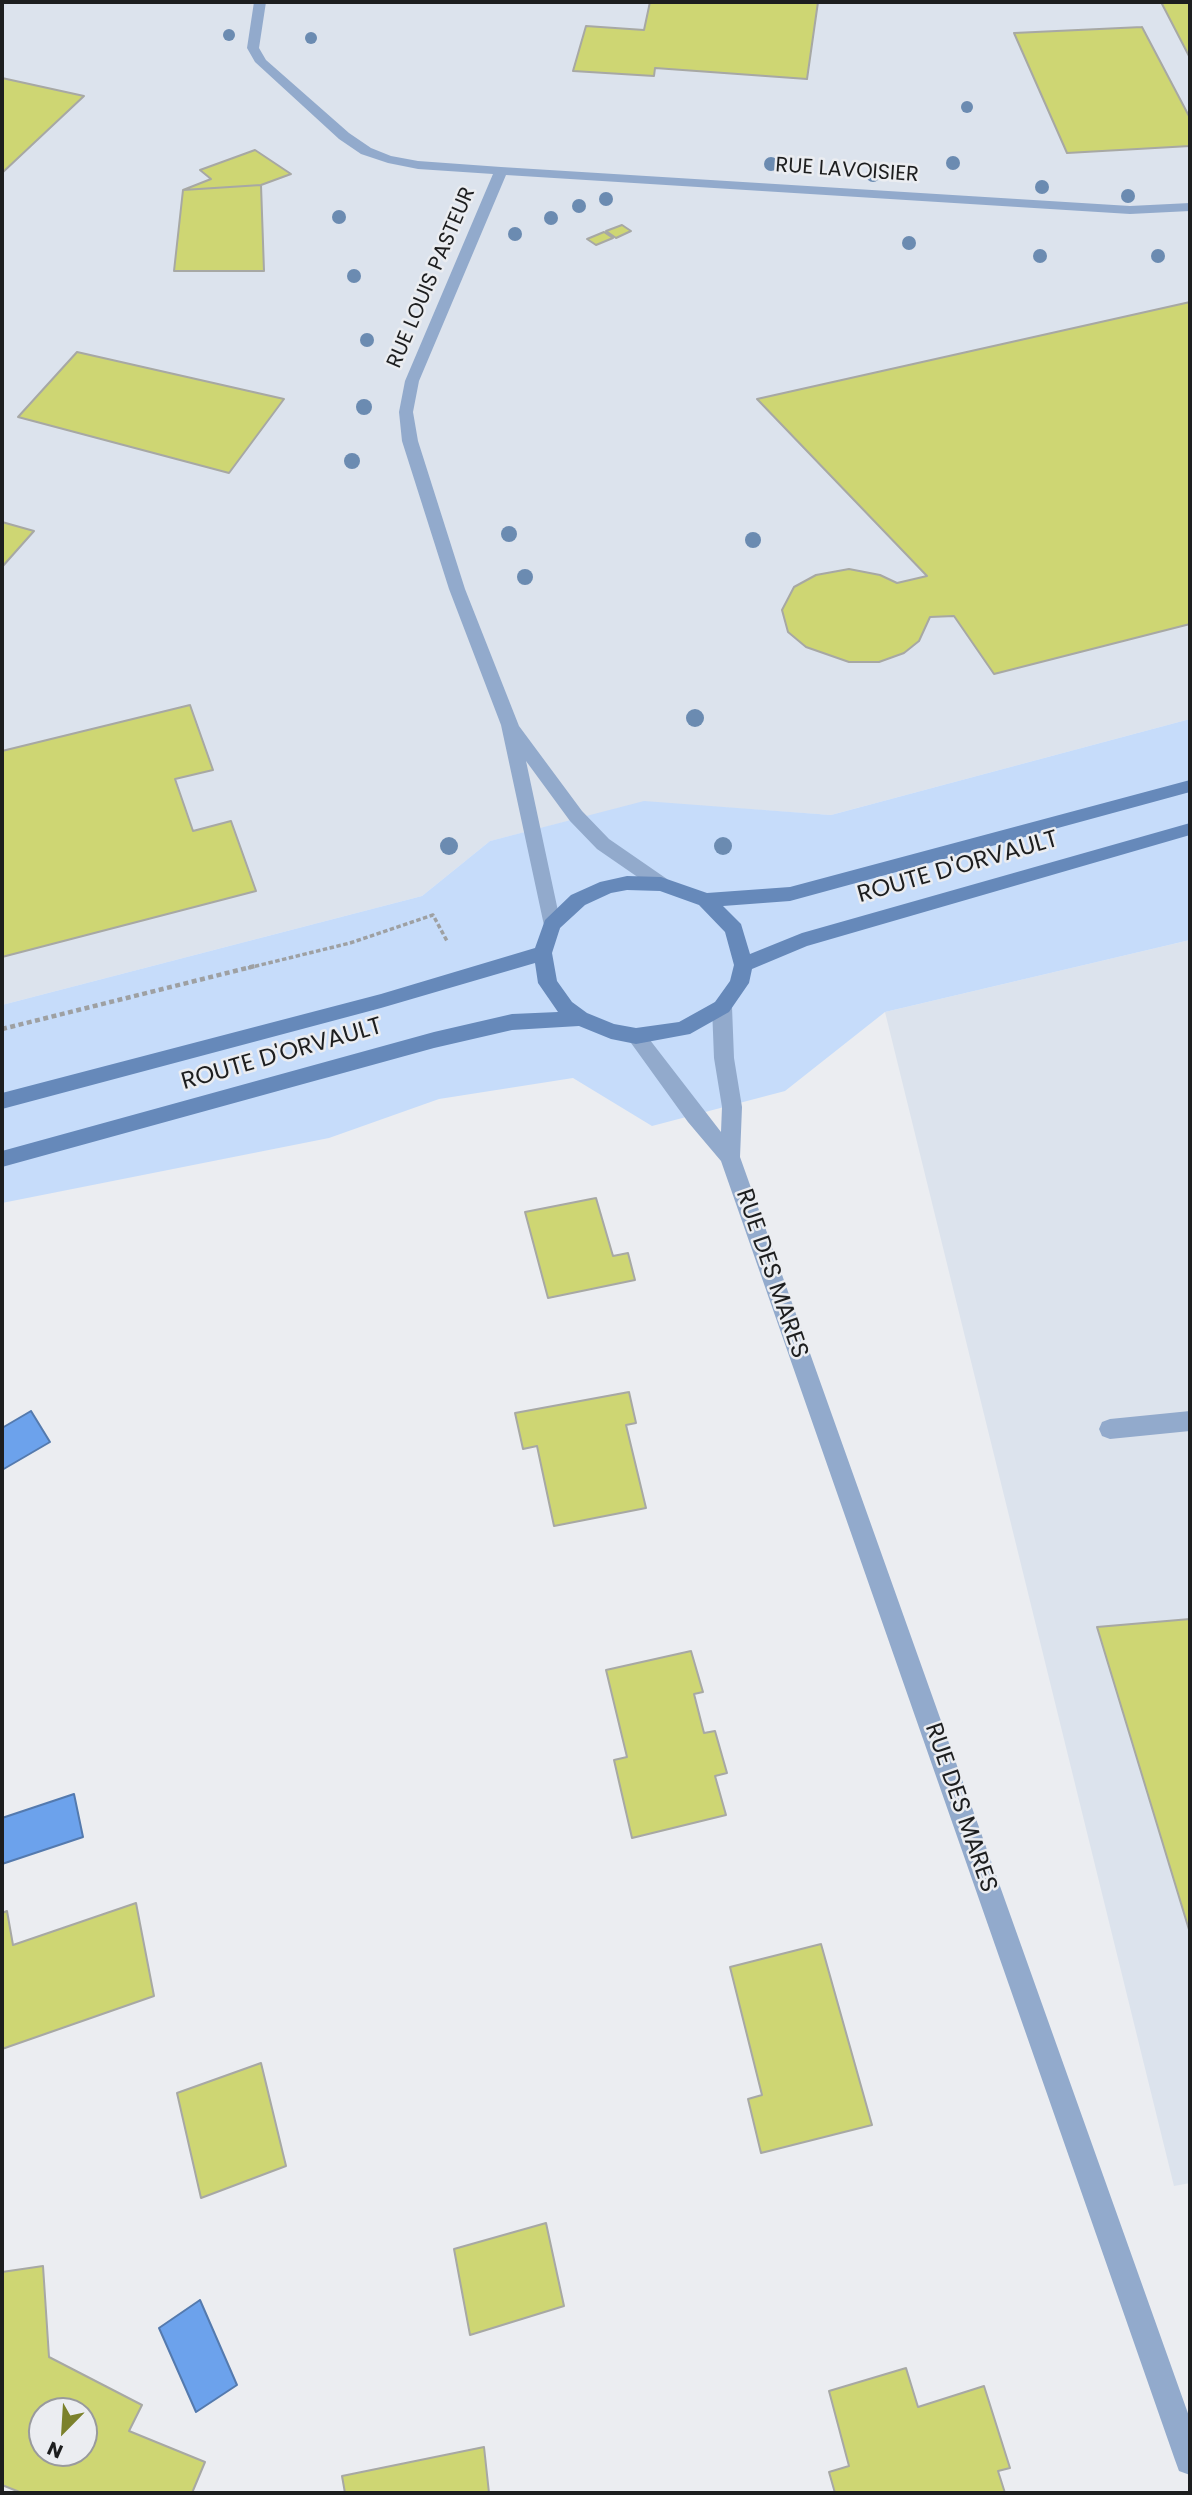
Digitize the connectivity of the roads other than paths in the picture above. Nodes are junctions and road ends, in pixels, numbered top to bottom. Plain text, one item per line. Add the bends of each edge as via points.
1 (260, 2) edge
2 (502, 171) junction
3 (1190, 207) edge
4 (510, 725) junction
5 (1190, 786) edge
6 (1190, 830) edge
7 (661, 884) junction
8 (706, 900) junction
9 (552, 925) junction
10 (542, 953) junction
11 (743, 965) junction
12 (722, 1007) junction
13 (580, 1018) junction
14 (636, 1036) junction
15 (2, 1101) edge
16 (730, 1157) junction
17 (2, 1159) edge
18 (1190, 1421) edge
19 (1110, 1429) dead end
20 (1190, 2460) edge

1 - 2 street, RUE LOUIS PASTEUR via 253,48 261,62 344,136 388,159
2 - 3 street, RUE LAVOISIER via 1107,209
2 - 4 street, RUE LOUIS PASTEUR via 412,381 406,412 410,441 457,589
4 - 7 street, RUE LOUIS PASTEUR via 576,816 603,844
4 - 9 street, RUE LOUIS PASTEUR
5 - 8 street via 790,894
6 - 11 street, ROUTE D'ORVAULT via 802,940
7 - 8 street
7 - 9 street via 607,887 578,900
8 - 11 street via 734,929
9 - 10 street
10 - 13 street via 548,983 565,1007
10 - 15 street, ROUTE D'ORVAULT via 381,1001
11 - 12 street via 739,982
12 - 14 street via 683,1029
12 - 16 street, RUE DES MARES via 732,1107
13 - 14 street
13 - 17 street, ROUTE D'ORVAULT via 512,1022 434,1040
14 - 16 street, RUE DES MARES
16 - 20 street, RUE DES MARES
18 - 19 street

